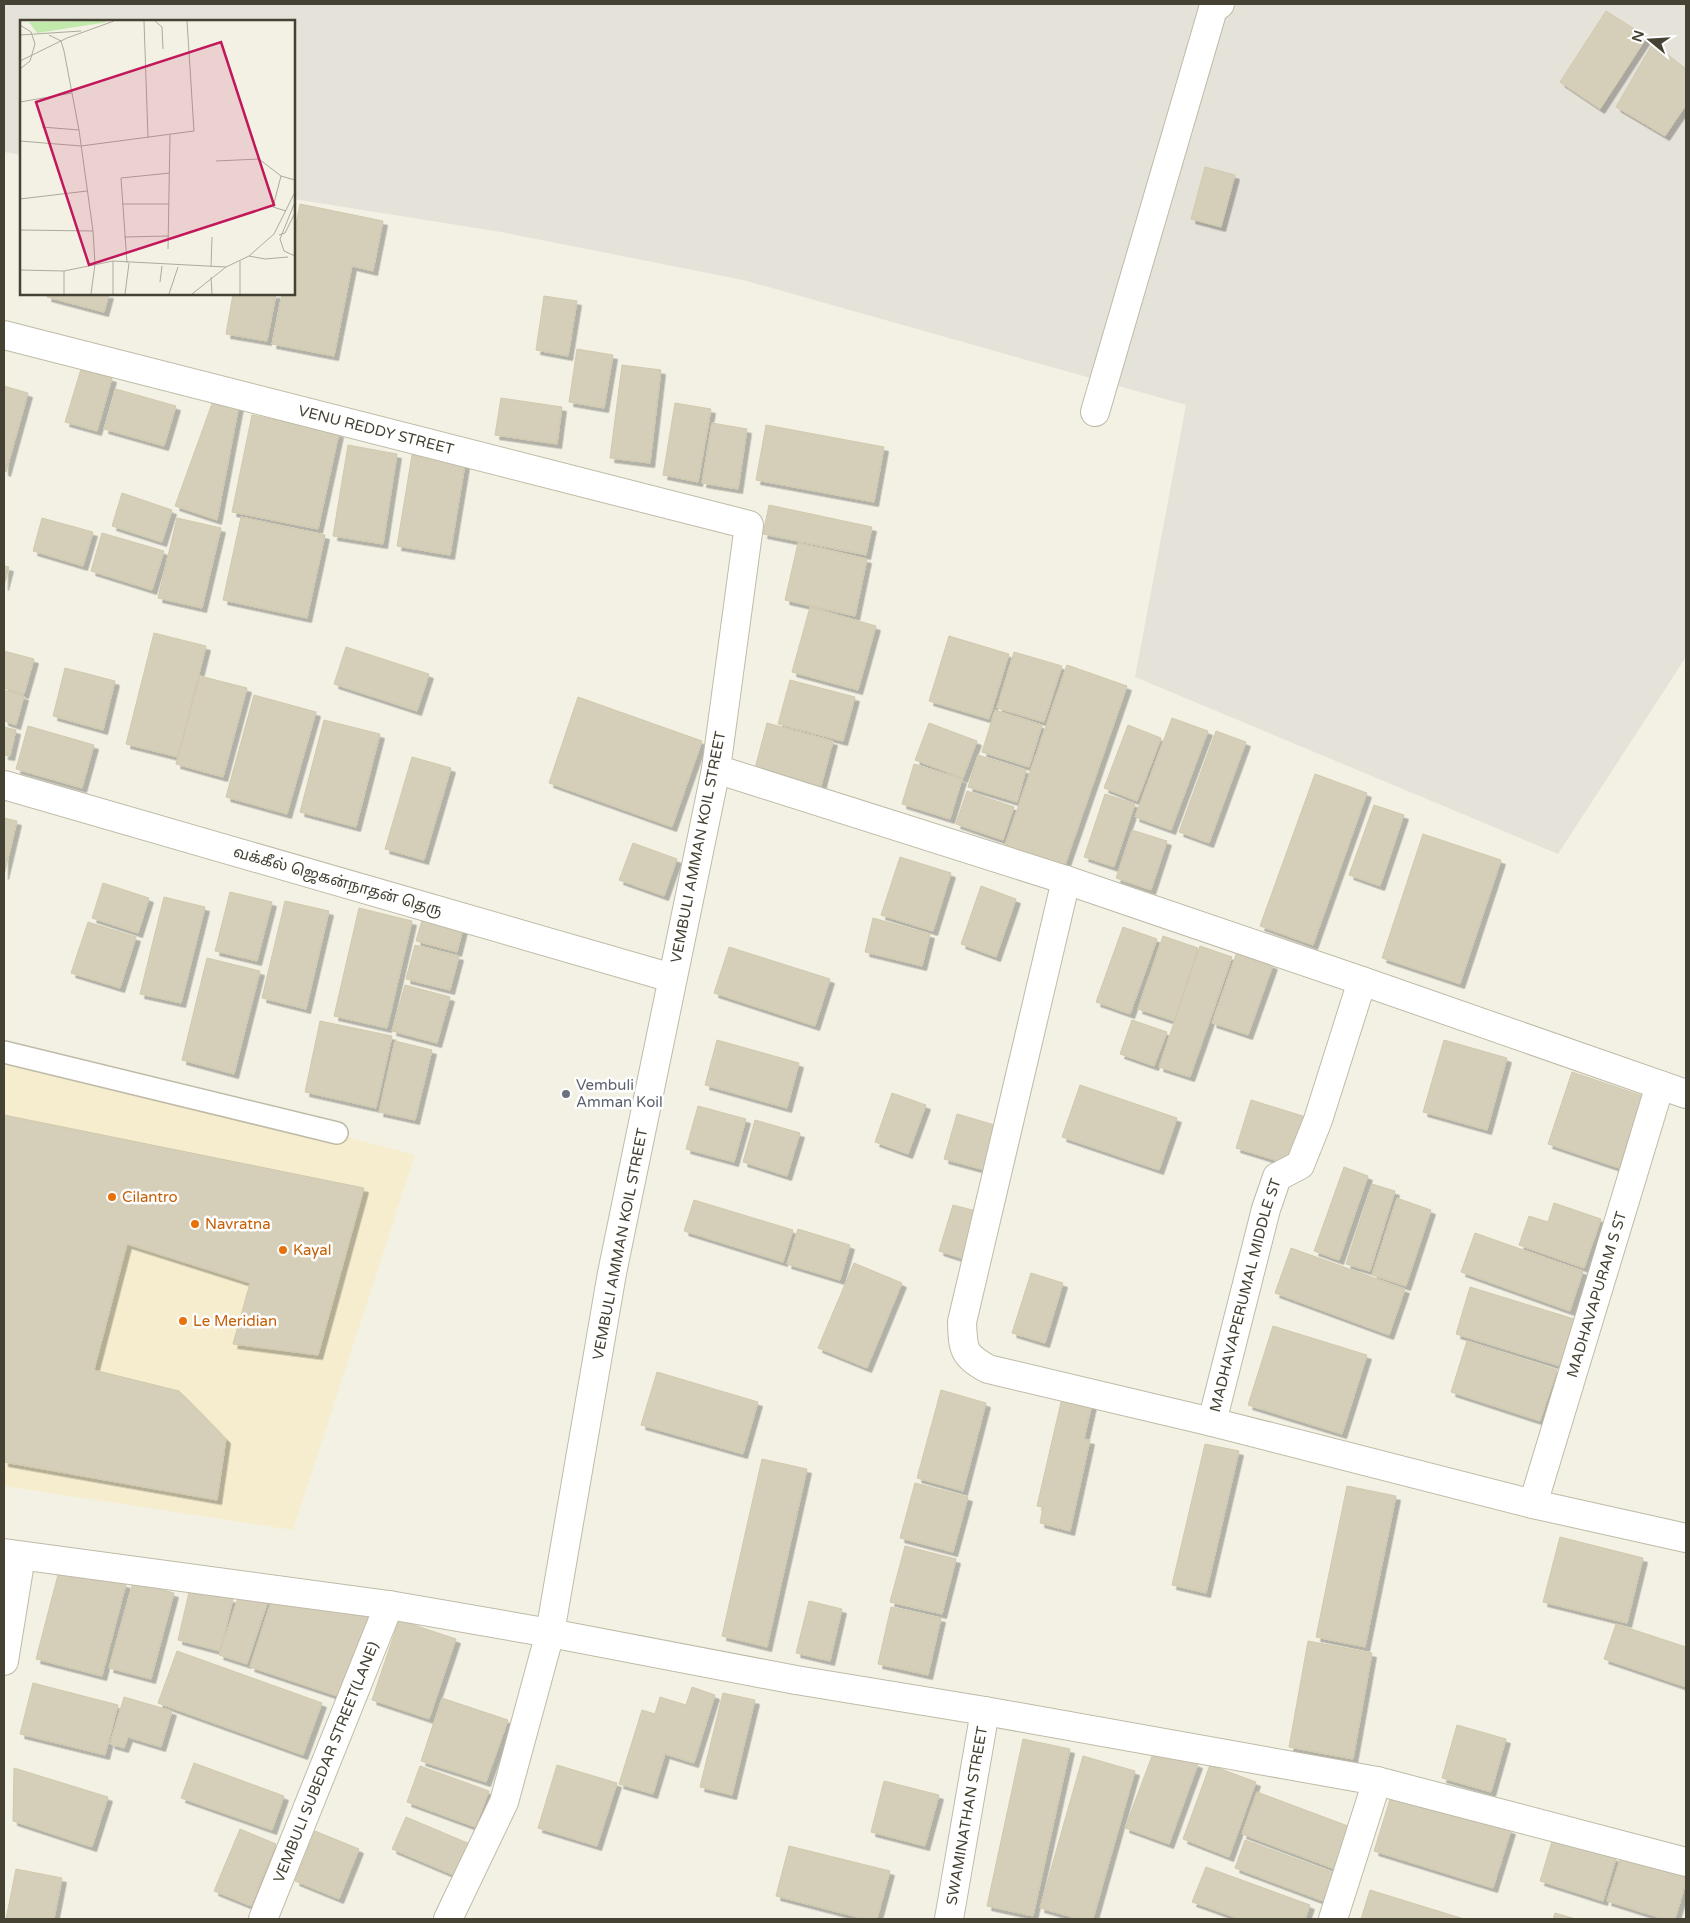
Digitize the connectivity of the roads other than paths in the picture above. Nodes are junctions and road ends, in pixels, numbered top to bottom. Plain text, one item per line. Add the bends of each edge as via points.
1 (1220, 4) edge
2 (4, 335) edge
3 (1095, 412) dead end
4 (749, 525) joint
5 (716, 768) junction
6 (4, 785) edge
7 (1066, 880) junction
8 (672, 978) junction
9 (1362, 981) junction
10 (4, 1052) edge
11 (1660, 1085) junction
12 (1686, 1094) edge
13 (337, 1133) dead end
14 (1212, 1422) junction
15 (1533, 1504) junction
16 (1686, 1538) edge
17 (12, 1555) edge
18 (389, 1605) junction
19 (550, 1632) junction
20 (4, 1661) edge
21 (985, 1711) junction
22 (1377, 1781) junction
23 (1686, 1862) edge
24 (263, 1919) edge
25 (448, 1919) edge
26 (949, 1919) edge
27 (1333, 1919) edge

1 - 3 street via 1213,9
2 - 4 street, VENU REDDY STREET
4 - 5 street, VEMBULI AMMAN KOIL STREET
5 - 7 street
5 - 8 street, VEMBULI AMMAN KOIL STREET
6 - 8 street, வக்கீல் ஜெகன்நாதன் தெரு
7 - 9 street
7 - 14 street via 965,1307 962,1322 965,1349 971,1360 988,1369
8 - 19 street, VEMBULI AMMAN KOIL STREET via 612,1273
9 - 11 street
9 - 14 street, MADHAVAPERUMAL MIDDLE ST via 1318,1120 1300,1165 1276,1178
10 - 13 lane
11 - 12 street
11 - 15 street, MADHAVAPURAM S ST
14 - 15 street
15 - 16 street
17 - 18 street
17 - 20 street
18 - 19 street
18 - 24 street, VEMBULI SUBEDAR STREET(LANE)
19 - 21 street via 796,1680
19 - 25 street, VEMBULI AMMAN KOIL STREET via 504,1802
21 - 22 street
21 - 26 street, SWAMINATHAN STREET
22 - 23 street
22 - 27 street

